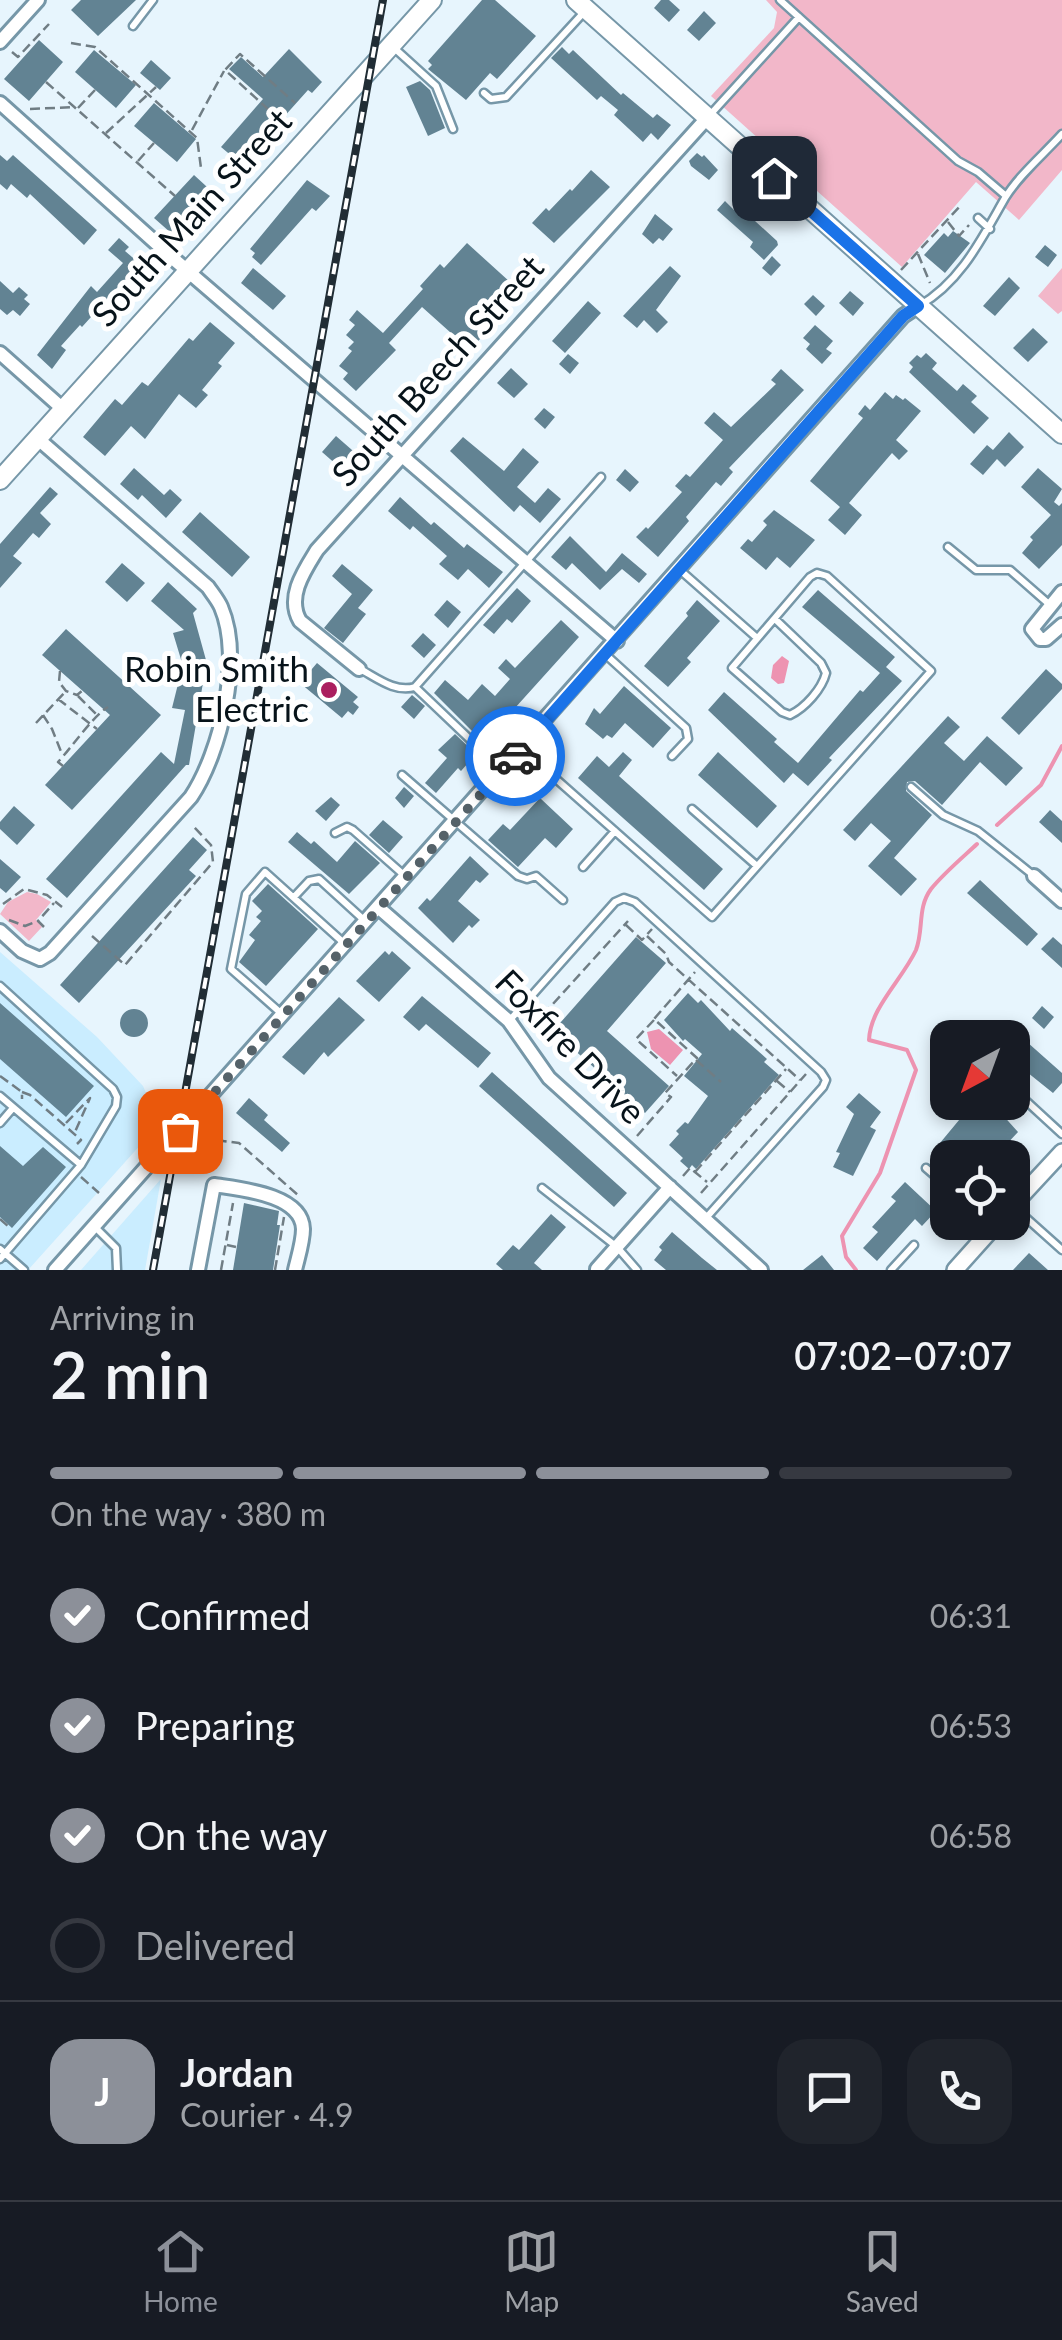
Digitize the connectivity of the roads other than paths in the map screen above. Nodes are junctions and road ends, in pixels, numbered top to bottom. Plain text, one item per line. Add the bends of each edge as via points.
1 (38, 0) edge
2 (154, 0) edge
3 (432, 0) edge
4 (784, 1) edge
5 (581, 5) edge
6 (799, 17) junction
7 (133, 26) dead end
8 (392, 45) junction
9 (4, 46) edge
10 (484, 93) dead end
11 (0, 103) edge
12 (707, 118) junction
13 (454, 129) dead end
14 (1062, 134) edge
15 (1006, 196) junction
16 (977, 218) road end
17 (990, 230) junction
18 (189, 269) junction
19 (918, 306) junction
20 (0, 353) edge
21 (63, 410) junction
22 (1062, 434) edge
23 (37, 438) junction
24 (402, 454) junction
25 (601, 477) dead end
26 (0, 480) edge
27 (948, 547) dead end
28 (525, 560) junction
29 (680, 570) junction
30 (1062, 592) edge
31 (1050, 604) junction
32 (774, 619) junction
33 (1062, 625) edge
34 (758, 638) junction
35 (617, 640) junction
36 (605, 654) junction
37 (359, 669) joint
38 (415, 687) junction
39 (521, 748) junction
40 (672, 756) dead end
41 (502, 770) junction
42 (402, 775) dead end
43 (911, 787) dead end
44 (692, 809) dead end
45 (456, 822) junction
46 (615, 831) junction
47 (335, 833) dead end
48 (757, 866) junction
49 (583, 868) dead end
50 (1034, 876) joint
51 (406, 877) junction
52 (294, 897) junction
53 (563, 900) dead end
54 (1062, 902) edge
55 (379, 908) junction
56 (366, 922) junction
57 (2, 932) edge
58 (346, 944) junction
59 (0, 986) edge
60 (283, 1015) junction
61 (510, 1021) junction
62 (0, 1096) edge
63 (1030, 1105) edge
64 (14, 1108) junction
65 (0, 1123) edge
66 (1062, 1134) edge
67 (1062, 1152) edge
68 (82, 1165) junction
69 (926, 1168) dead end
70 (930, 1172) edge
71 (670, 1187) junction
72 (1030, 1187) edge
73 (542, 1188) dead end
74 (706, 1218) junction
75 (1030, 1221) edge
76 (94, 1226) junction
77 (980, 1240) edge
78 (914, 1245) dead end
79 (617, 1247) junction
80 (1062, 1250) edge
81 (2, 1254) edge
82 (24, 1270) edge
83 (55, 1270) edge
84 (117, 1270) edge
85 (198, 1270) edge
86 (295, 1270) edge
87 (597, 1270) edge
88 (637, 1270) edge
89 (762, 1270) edge
90 (891, 1270) edge
91 (955, 1270) edge

1 - 9 street
2 - 7 lane
3 - 8 main road, South Main Street
4 - 6 lane
5 - 10 lane via 506,97
5 - 12 main road
6 - 12 lane
6 - 15 lane
8 - 13 lane via 436,86
8 - 18 main road, South Main Street
11 - 18 street
12 - 19 main road
12 - 24 street, South Beech Street
14 - 15 lane
15 - 17 lane
16 - 17 lane
17 - 19 lane via 964,266
18 - 21 main road, South Main Street
18 - 24 street
19 - 22 main road
19 - 29 street
20 - 21 street
21 - 23 main road, South Main Street
23 - 26 main road, South Main Street
23 - 57 street via 208,587 222,608 230,655 220,728 207,774 191,797 50,953 31,957
24 - 28 street
24 - 37 street, South Beech Street via 316,550 295,596 300,621
25 - 28 lane
27 - 31 lane via 976,570 1010,570
28 - 35 street
28 - 38 lane
29 - 34 lane
29 - 35 street
30 - 31 street
31 - 33 street via 1034,634 1046,640
32 - 34 lane
32 - 34 lane via 826,673 790,715 732,668
32 - 48 lane via 818,573 931,671
35 - 36 street
36 - 39 street
36 - 40 lane via 686,728 688,739
37 - 38 lane via 394,687
38 - 41 lane
39 - 41 street
39 - 46 lane
41 - 45 street
42 - 45 lane
43 - 50 lane
44 - 48 lane
45 - 51 street
45 - 53 lane via 518,876 536,876
46 - 48 lane via 712,918
46 - 49 lane
47 - 51 lane via 353,830
50 - 54 street
51 - 55 street
52 - 56 lane via 319,880
52 - 58 lane
52 - 60 lane via 265,872 246,894 231,969
55 - 56 street
55 - 61 street, Foxfire Drive
56 - 58 street
58 - 60 street
59 - 68 lane via 117,1096
60 - 76 street
61 - 71 street, Foxfire Drive via 549,1078
61 - 74 lane via 624,898 814,1065 826,1080 823,1087
62 - 64 lane
63 - 66 lane
64 - 65 lane
64 - 68 lane
67 - 72 street
68 - 81 lane
69 - 70 lane
71 - 74 street, Foxfire Drive
71 - 79 street
73 - 79 lane
74 - 89 street, Foxfire Drive
75 - 80 lane
76 - 83 street
76 - 84 lane via 116,1248
77 - 91 street
78 - 90 lane
79 - 87 street
79 - 88 lane
81 - 82 lane
85 - 86 street via 214,1184 278,1198 298,1216 303,1224

